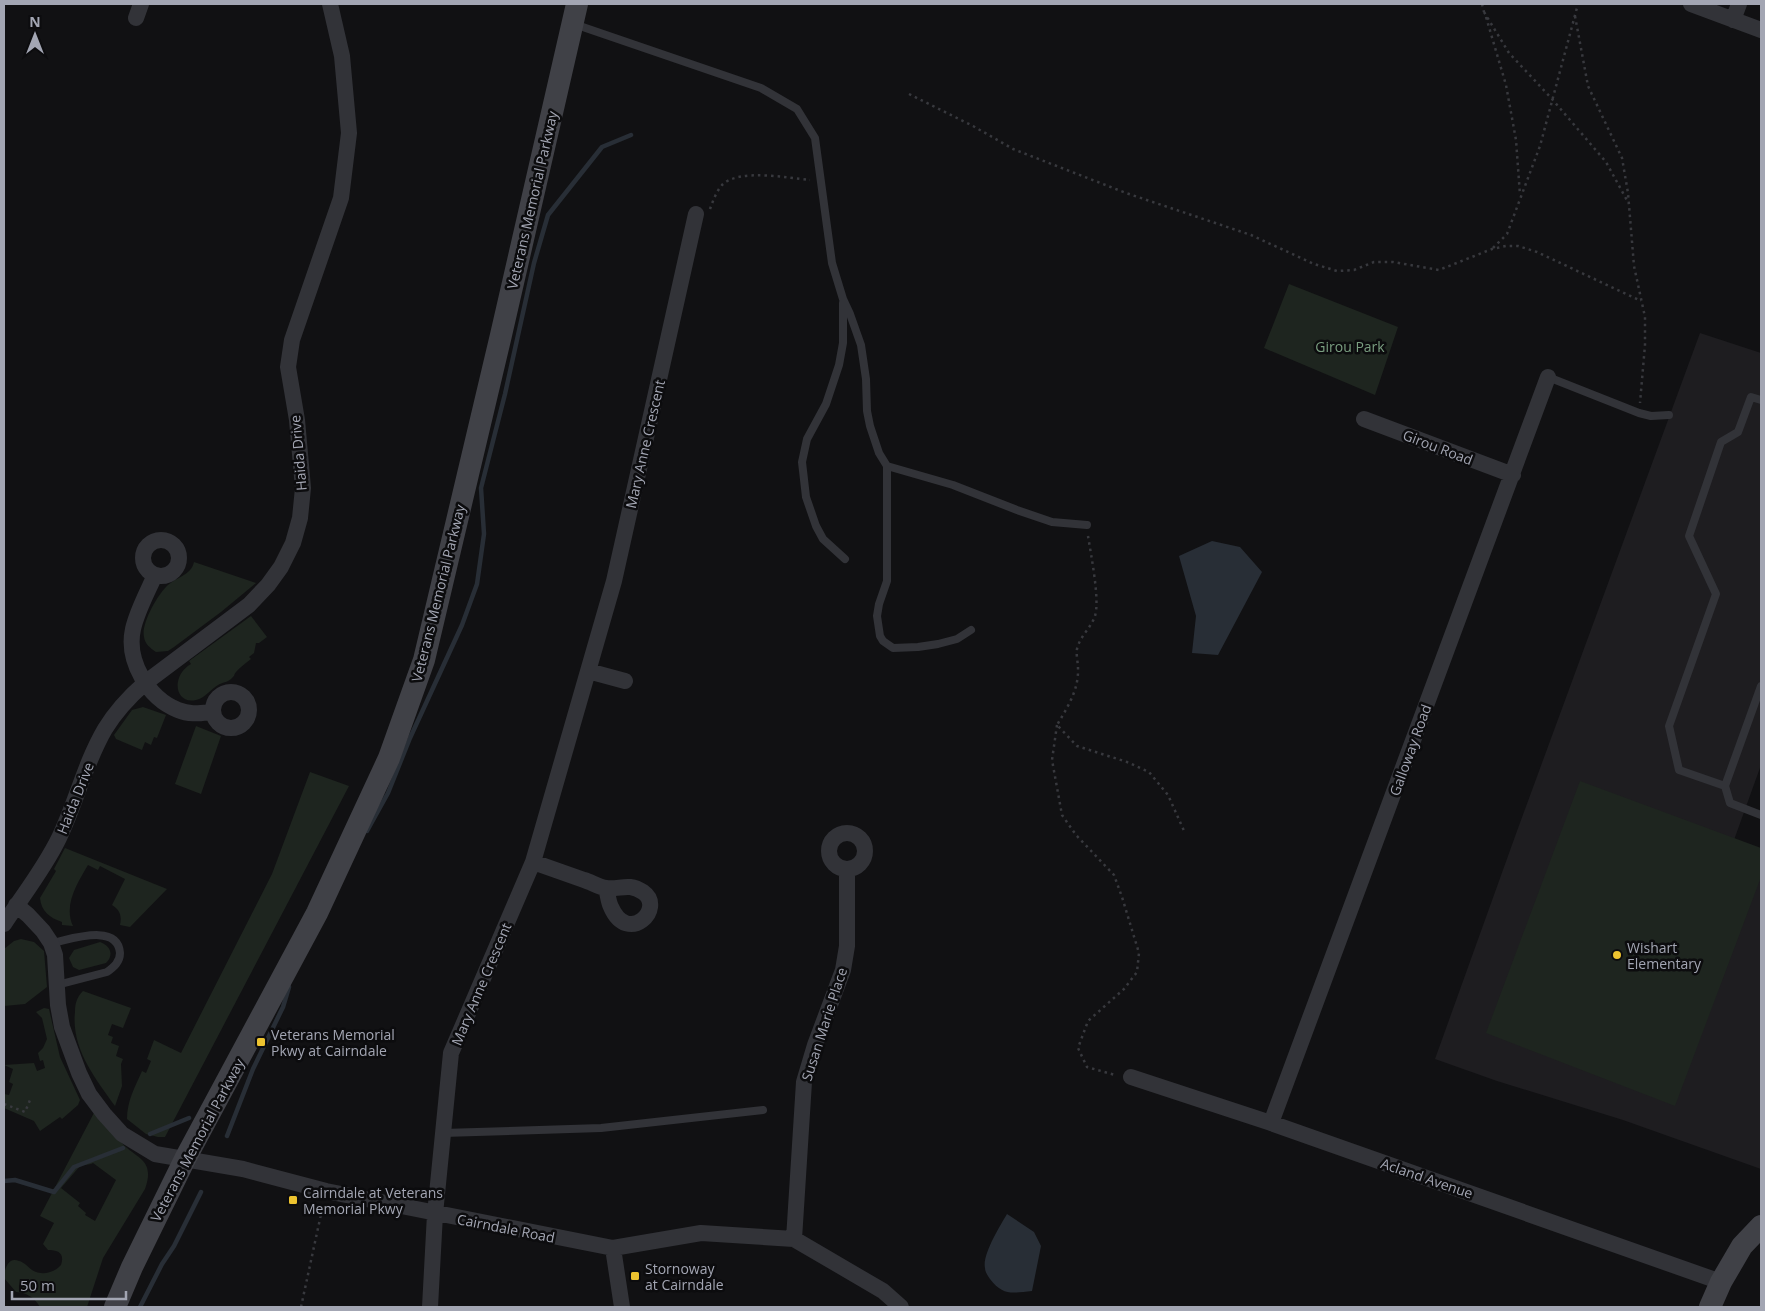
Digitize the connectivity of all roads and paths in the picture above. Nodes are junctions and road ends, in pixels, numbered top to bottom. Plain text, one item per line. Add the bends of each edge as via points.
1 (330, 4) edge
2 (1482, 4) edge
3 (1578, 4) edge
4 (1690, 4) edge
5 (1739, 4) edge
6 (1484, 12) junction
7 (574, 14) edge
8 (1575, 16) junction
9 (1733, 20) junction
10 (1761, 30) edge
11 (909, 94) dead end
12 (1552, 99) junction
13 (821, 181) junction
14 (1520, 198) junction
15 (1629, 205) junction
16 (696, 214) joint
17 (1492, 249) junction
18 (843, 299) junction
19 (1641, 301) junction
20 (1548, 377) joint
21 (1761, 400) edge
22 (1639, 413) junction
23 (1669, 415) dead end
24 (1364, 419) dead end
25 (887, 466) junction
26 (1512, 475) junction
27 (1087, 525) joint
28 (845, 559) dead end
29 (155, 575) dead end
30 (970, 630) dead end
31 (588, 671) junction
32 (625, 681) dead end
33 (145, 683) junction
34 (1761, 686) edge
35 (212, 712) dead end
36 (1057, 725) junction
37 (1725, 786) junction
38 (1761, 815) edge
39 (1185, 833) dead end
40 (533, 862) junction
41 (847, 869) dead end
42 (606, 888) dead end
43 (16, 905) junction
44 (4, 924) edge
45 (51, 943) junction
46 (57, 985) junction
47 (1131, 1077) joint
48 (30, 1100) dead end
49 (4, 1104) edge
50 (763, 1110) dead end
51 (1272, 1123) junction
52 (443, 1133) junction
53 (185, 1159) junction
54 (326, 1191) junction
55 (435, 1214) junction
56 (1761, 1226) edge
57 (794, 1238) junction
58 (614, 1248) junction
59 (1721, 1282) junction
60 (115, 1307) edge
61 (301, 1307) edge
62 (430, 1307) edge
63 (622, 1307) edge
64 (901, 1307) edge
65 (1710, 1307) edge

1 - 33 street, Haida Drive via 342,56 348,133 341,198 292,340 288,367 303,488 300,518 293,543 268,585 249,605
2 - 6 path
3 - 8 path
4 - 9 street
5 - 9 street
6 - 12 path via 1510,53
6 - 14 path via 1506,86 1516,140
7 - 13 lane via 761,88 797,109 815,138
7 - 53 main road, Veterans Memorial Parkway via 424,660 389,758 317,913
8 - 12 path
8 - 15 path via 1588,86 1622,158
9 - 10 street
11 - 17 path via 1013,149 1126,193 1251,235 1337,271 1354,270 1374,262 1439,270
12 - 14 path via 1540,146
12 - 15 path via 1606,162
13 - 16 path via 757,175 738,177 723,184 708,213
13 - 18 lane via 832,262
14 - 17 path via 1507,234
15 - 19 path via 1634,266
16 - 31 street, Mary Anne Crescent via 614,580
17 - 19 path via 1518,246 1527,249
18 - 25 lane via 861,345 870,426 879,454
18 - 28 lane via 839,365 826,404 807,439 802,462 806,497 816,526 823,539
19 - 22 path via 1646,345
20 - 22 lane
20 - 26 street, Galloway Road
21 - 37 lane via 1751,397 1738,432 1721,442 1688,536 1716,594 1669,726 1680,770
22 - 23 lane
24 - 26 street, Girou Road
25 - 27 lane via 952,485 1052,522
25 - 30 lane via 887,580 877,616 880,636 893,648 918,647 957,639
26 - 51 street, Galloway Road
27 - 36 path via 1098,606 1094,621 1078,648 1073,697
29 - 33 street via 133,627 135,660
31 - 32 street
31 - 40 street, Mary Anne Crescent
33 - 35 street via 180,711 194,714
33 - 43 street, Haida Drive via 121,706 98,741 55,845 34,882
34 - 37 lane
36 - 39 path via 1077,746 1148,772 1168,796
36 - 47 path via 1052,760 1062,815 1076,835 1114,875 1139,953 1137,972 1124,989 1088,1021 1078,1048 1087,1067
37 - 38 lane via 1730,803
40 - 42 street
40 - 52 street, Mary Anne Crescent via 451,1053
41 - 57 street, Susan Marie Place via 848,946 804,1082
43 - 44 street, Haida Drive
43 - 45 street, Cairndale Road
45 - 46 street, Cairndale Road
45 - 46 lane via 106,935 118,945 120,953 118,961 108,972
46 - 53 street, Cairndale Road via 59,1012 68,1046 89,1094 122,1134 155,1154
47 - 51 street, Acland Avenue
48 - 49 path via 25,1112
50 - 52 lane via 601,1128
51 - 59 street, Acland Avenue
52 - 55 street, Mary Anne Crescent
53 - 54 street, Cairndale Road via 243,1169
53 - 60 main road, Veterans Memorial Parkway
54 - 55 street, Cairndale Road
54 - 61 path
55 - 58 street, Cairndale Road
55 - 62 street, Mary Anne Crescent
56 - 59 main road via 1742,1246
57 - 58 street, Cairndale Road via 701,1233
57 - 64 street, Cairndale Road via 883,1291
58 - 63 street
59 - 65 main road

